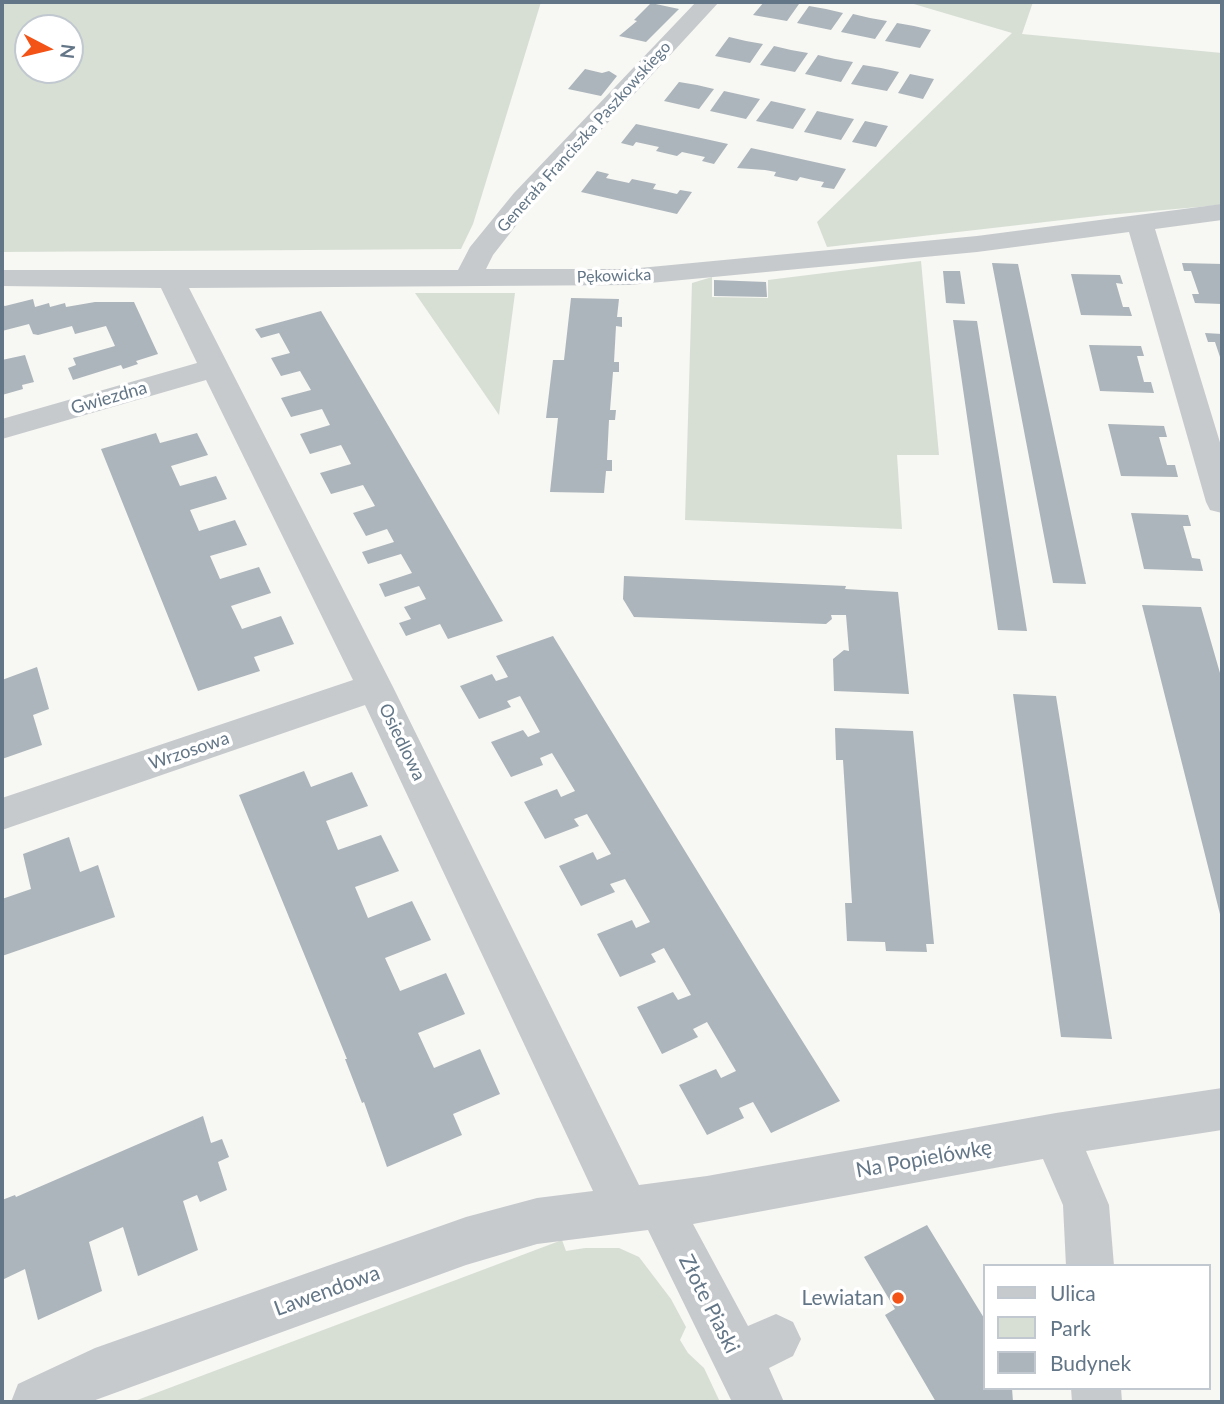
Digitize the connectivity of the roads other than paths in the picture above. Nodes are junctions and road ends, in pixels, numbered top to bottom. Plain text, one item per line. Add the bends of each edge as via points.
1 (708, 2) edge
2 (1222, 212) edge
3 (1139, 221) junction
4 (2, 278) edge
5 (468, 279) junction
6 (171, 280) junction
7 (216, 367) junction
8 (2, 429) edge
9 (1222, 502) edge
10 (376, 687) junction
11 (2, 814) edge
12 (1222, 1109) edge
13 (1056, 1135) junction
14 (644, 1207) junction
15 (1090, 1264) edge
16 (62, 1396) edge
17 (759, 1402) edge

1 - 5 lane, Generała Franciszka Paszkowskiego via 523,199 480,253
2 - 3 street, Pękowicka
3 - 5 street, Pękowicka via 977,244 643,276
3 - 9 street
4 - 6 street, Pękowicka
5 - 6 street, Pękowicka
6 - 7 street, Osiedlowa
7 - 8 street, Gwiezdna
7 - 10 street, Osiedlowa
10 - 11 street, Wrzosowa
10 - 14 street, Osiedlowa
12 - 13 street, Na Popielówkę
13 - 14 street, Na Popielówkę
13 - 15 street via 1086,1205
14 - 16 street, Lawendowa via 537,1221 466,1241 108,1368
14 - 17 street, Złote Piaski via 674,1236 756,1348

